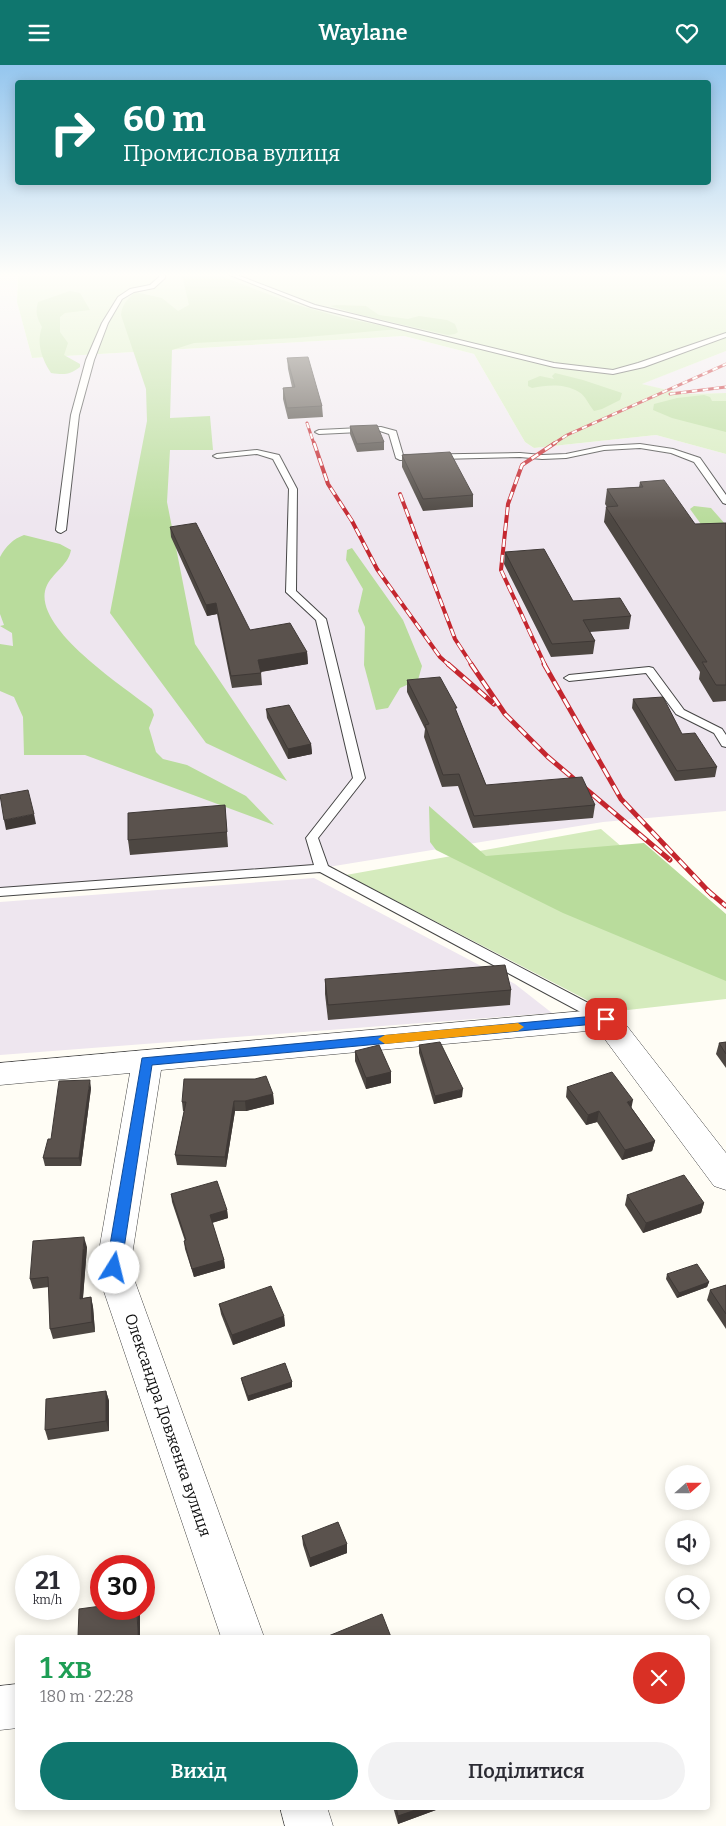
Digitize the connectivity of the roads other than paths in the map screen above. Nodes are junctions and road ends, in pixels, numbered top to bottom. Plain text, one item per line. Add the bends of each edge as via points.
1 (91, 357) edge
2 (522, 357) edge
3 (660, 357) edge
4 (319, 431) dead end
5 (217, 455) dead end
6 (726, 501) edge
7 (61, 530) dead end
8 (569, 678) dead end
9 (726, 744) edge
10 (322, 868) junction
11 (0, 891) edge
12 (606, 1019) junction
13 (147, 1061) junction
14 (0, 1073) edge
15 (726, 1177) edge
16 (241, 1635) edge
17 (15, 1706) edge
18 (0, 1709) edge
19 (304, 1810) edge
20 (309, 1826) edge

1 - 7 lane via 75,415
2 - 3 lane via 613,373
4 - 6 lane via 381,429 393,433 400,458 566,456 640,445 673,451 697,461
5 - 10 lane via 257,452 276,457 293,489 291,592 321,619 359,778 312,838
8 - 9 lane via 649,670 680,711 718,731
10 - 11 lane
10 - 12 lane
12 - 13 street
12 - 15 street
13 - 14 street
13 - 16 street, Олександра Довженка вулиця via 114,1268
17 - 18 street
19 - 20 street

